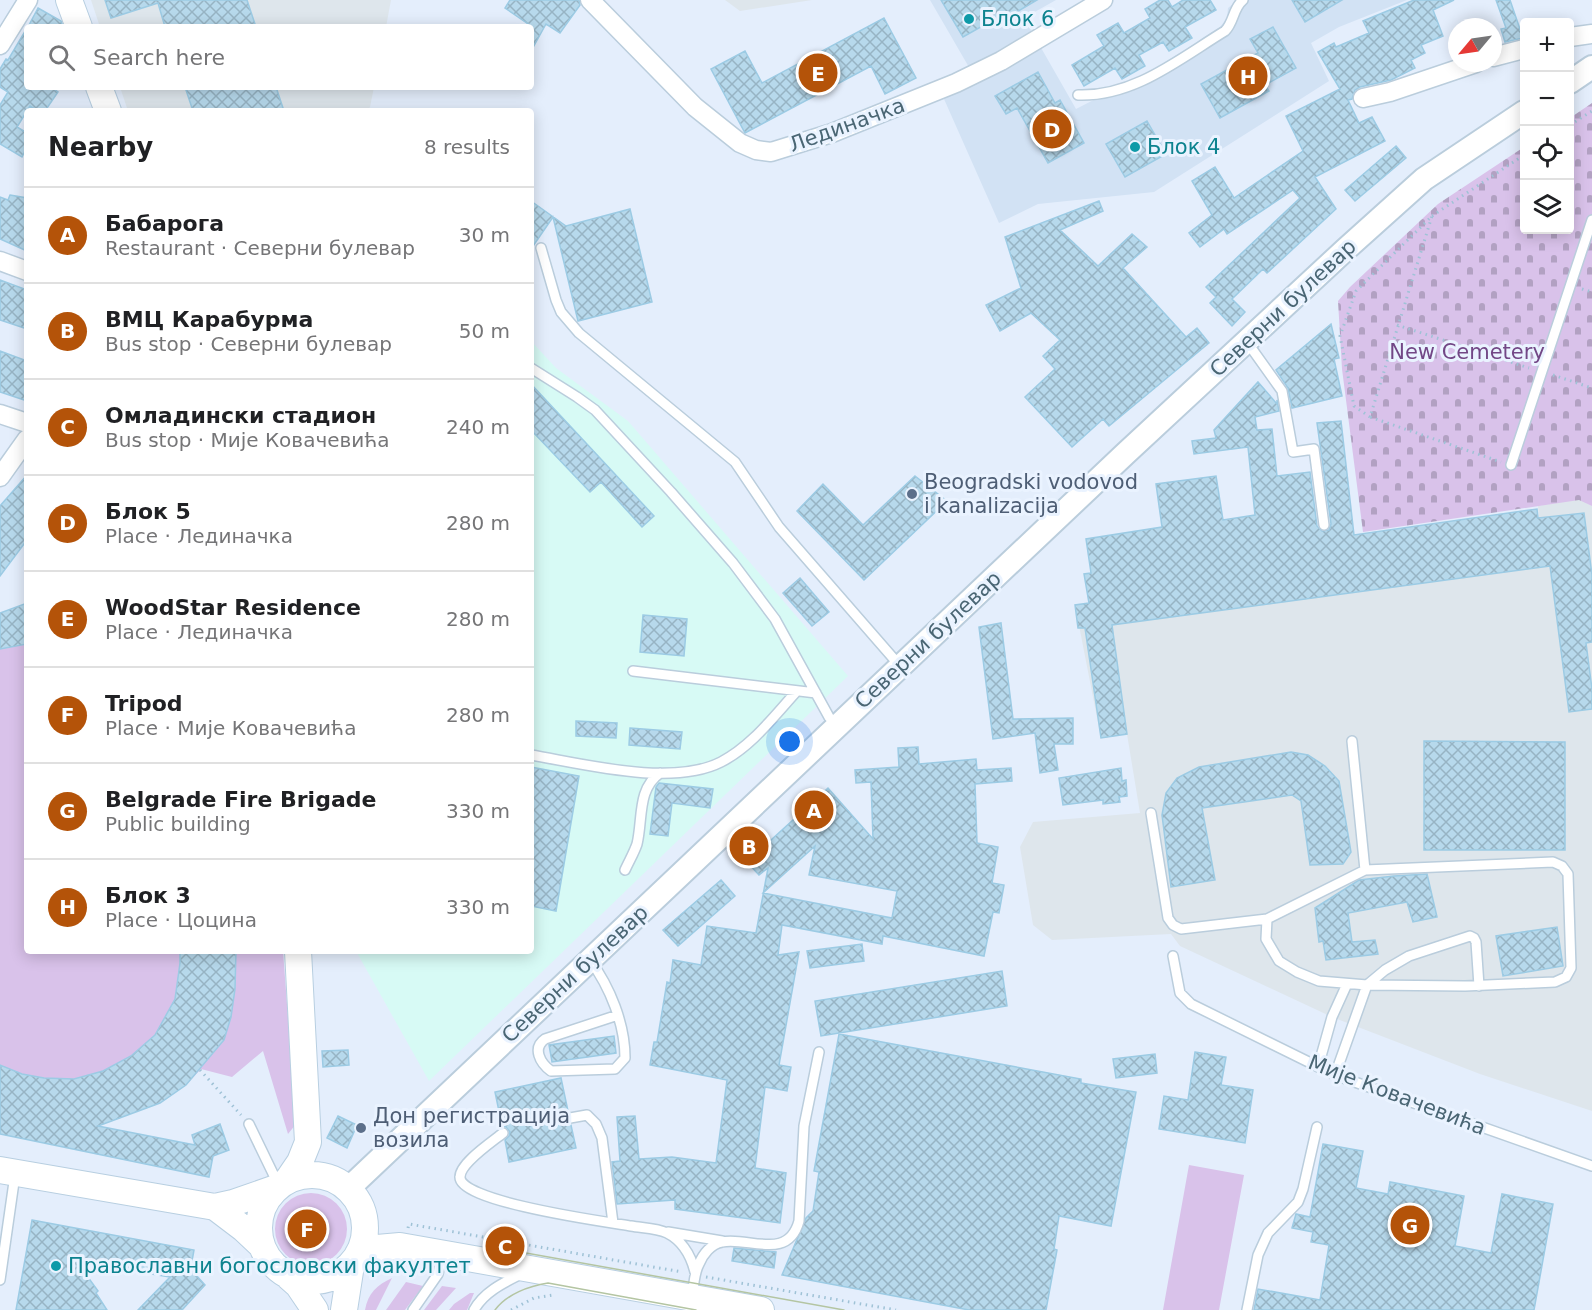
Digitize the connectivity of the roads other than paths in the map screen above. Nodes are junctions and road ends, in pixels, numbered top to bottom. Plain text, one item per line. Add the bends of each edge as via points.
1 (28, 0) edge
2 (69, 0) edge
3 (590, 0) edge
4 (1102, 0) edge
5 (1244, 0) edge
6 (78, 24) edge
7 (1592, 34) edge
8 (1574, 36) edge
9 (0, 45) edge
10 (1520, 50) edge
11 (1502, 55) edge
12 (1592, 67) edge
13 (1449, 72) edge
14 (1574, 79) edge
15 (100, 90) edge
16 (1078, 95) dead end
17 (1363, 98) dead end
18 (107, 108) edge
19 (1520, 115) edge
20 (1592, 219) edge
21 (541, 248) dead end
22 (0, 261) edge
23 (24, 270) edge
24 (1247, 342) junction
25 (534, 370) edge
26 (0, 414) edge
27 (24, 422) edge
28 (24, 443) edge
29 (1511, 465) road end
30 (0, 477) edge
31 (1324, 525) dead end
32 (900, 666) junction
33 (633, 671) dead end
34 (797, 691) junction
35 (816, 693) junction
36 (837, 726) junction
37 (1352, 741) dead end
38 (534, 755) edge
39 (660, 773) junction
40 (1151, 813) dead end
41 (625, 870) dead end
42 (1365, 870) junction
43 (1267, 919) junction
44 (298, 954) edge
45 (1173, 956) dead end
46 (590, 960) junction
47 (1347, 984) junction
48 (1367, 985) junction
49 (1479, 986) junction
50 (618, 1015) junction
51 (819, 1052) dead end
52 (1318, 1067) junction
53 (1335, 1075) junction
54 (570, 1118) dead end
55 (249, 1124) road end
56 (1317, 1127) dead end
57 (503, 1132) dead end
58 (308, 1142) junction
59 (1592, 1166) edge
60 (8, 1171) edge
61 (339, 1183) junction
62 (280, 1185) junction
63 (215, 1207) junction
64 (364, 1218) junction
65 (612, 1223) junction
66 (666, 1232) junction
67 (404, 1239) junction
68 (727, 1241) junction
69 (261, 1245) junction
70 (442, 1254) junction
71 (354, 1260) junction
72 (529, 1269) junction
73 (289, 1277) junction
74 (0, 1280) edge
75 (694, 1282) junction
76 (746, 1308) edge
77 (315, 1310) edge
78 (344, 1310) edge
79 (413, 1310) edge
80 (474, 1310) edge
81 (1247, 1310) edge

1 - 9 street
2 - 6 main road
3 - 4 street, Лединачка via 695,107 740,143 771,152 832,133 956,83 1001,61
5 - 16 lane via 1225,31 1136,85 1095,96
7 - 8 street
10 - 11 street
12 - 14 street
13 - 17 street
15 - 18 main road
19 - 24 street, Северни булевар via 1420,183
20 - 29 lane
21 - 32 lane via 556,300 569,322 735,462 779,527
22 - 23 street
24 - 31 lane via 1282,391 1293,452 1314,449
24 - 32 street, Северни булевар
25 - 35 lane via 595,410 733,562 775,619
26 - 27 street
28 - 30 street
32 - 36 street, Северни булевар
33 - 34 lane
34 - 35 lane
34 - 39 lane via 764,728 725,760 696,770
35 - 36 lane
36 - 46 street, Северни булевар
37 - 42 lane
38 - 39 lane
39 - 41 lane via 646,789 636,844
40 - 43 lane via 1168,918 1173,925 1181,929
42 - 43 lane
42 - 49 lane via 1553,862 1562,866 1568,874 1572,968 1566,978
43 - 47 lane via 1266,939 1279,961 1319,981
44 - 58 main road
45 - 52 lane, Мије Ковачевића via 1178,987 1186,1001
46 - 50 lane
46 - 61 street, Северни булевар
47 - 48 lane
47 - 52 lane via 1332,1017
48 - 49 lane
48 - 49 lane via 1410,956 1470,936 1476,942
48 - 53 lane
50 - 50 lane via 626,1058 615,1069 551,1071 545,1067 538,1049 540,1042
51 - 68 lane via 804,1126 796,1230 790,1237 771,1244
52 - 53 lane, Мије Ковачевића
53 - 59 lane, Мије Ковачевића
54 - 65 lane via 586,1116 596,1124 602,1138
55 - 62 lane
56 - 81 lane via 1298,1202 1268,1233 1258,1255
57 - 65 lane via 464,1165 460,1176 464,1186 507,1203
58 - 61 main road via 316,1162
58 - 62 main road via 300,1162
60 - 63 main road
60 - 74 lane
61 - 62 main road via 308,1174
61 - 64 main road via 356,1197
62 - 63 main road
62 - 69 main road via 266,1200 260,1214
63 - 69 main road
64 - 67 main road via 377,1231
64 - 71 main road via 364,1241
65 - 66 lane
66 - 68 lane
66 - 75 lane via 691,1257
67 - 70 main road
67 - 71 main road
68 - 75 lane via 712,1246 705,1254
69 - 73 main road via 272,1264
70 - 72 main road
70 - 79 lane via 438,1274
71 - 73 main road via 338,1275 322,1281
71 - 78 main road
72 - 75 main road
72 - 80 lane via 500,1285
73 - 77 main road
75 - 76 main road

